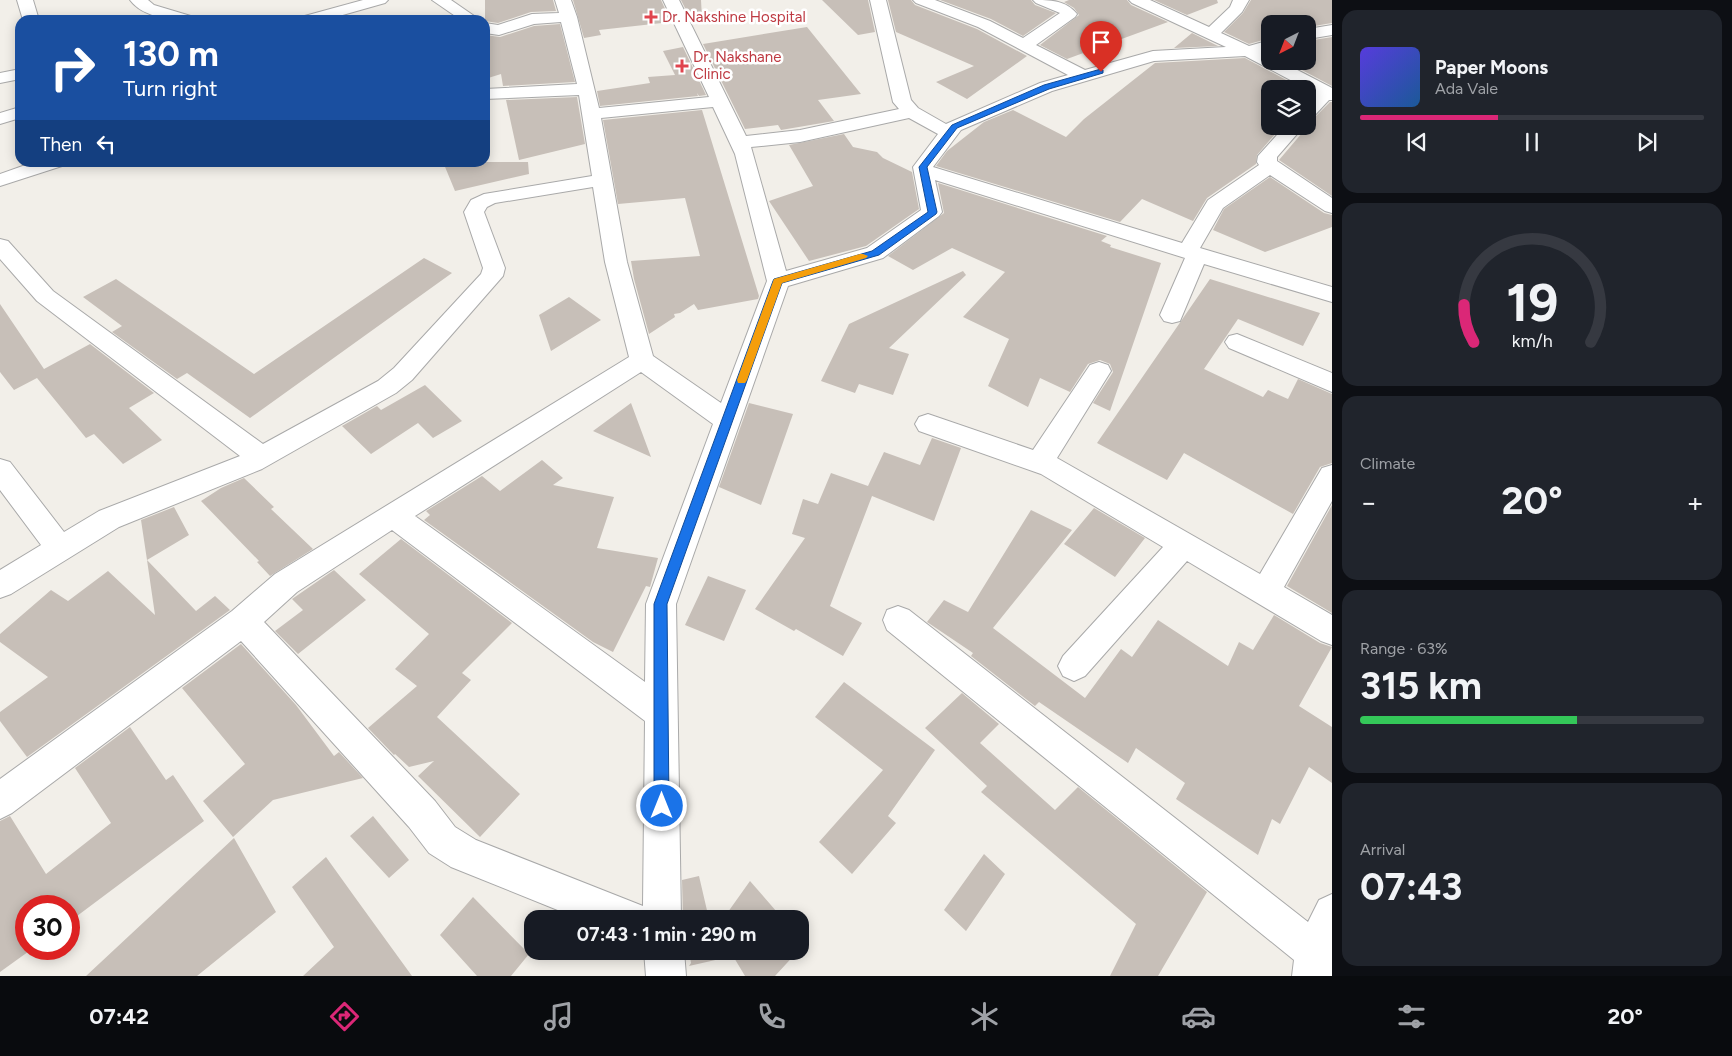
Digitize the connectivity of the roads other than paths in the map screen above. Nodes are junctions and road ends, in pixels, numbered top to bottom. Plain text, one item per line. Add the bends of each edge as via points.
1 (25, 0) edge
2 (138, 0) edge
3 (380, 0) edge
4 (440, 0) edge
5 (563, 0) edge
6 (671, 0) edge
7 (878, 0) edge
8 (921, 0) edge
9 (1041, 0) edge
10 (1138, 0) edge
11 (1242, 0) edge
12 (30, 15) edge
13 (172, 15) edge
14 (325, 15) edge
15 (464, 15) edge
16 (569, 17) junction
17 (490, 29) edge
18 (1332, 30) edge
19 (1316, 33) edge
20 (1211, 34) junction
21 (1024, 45) junction
22 (1261, 47) edge
23 (1248, 51) junction
24 (15, 75) edge
25 (1083, 76) junction
26 (0, 78) edge
27 (587, 89) junction
28 (1329, 93) edge
29 (490, 94) edge
30 (720, 101) junction
31 (1316, 105) edge
32 (912, 112) junction
33 (15, 114) edge
34 (591, 114) junction
35 (0, 119) edge
36 (949, 133) junction
37 (1286, 135) edge
38 (740, 142) junction
39 (1270, 166) junction
40 (40, 167) edge
41 (924, 170) junction
42 (0, 180) edge
43 (602, 180) junction
44 (1332, 206) edge
45 (0, 246) edge
46 (1192, 253) junction
47 (778, 281) junction
48 (1332, 295) edge
49 (1172, 316) dead end
50 (1237, 342) dead end
51 (642, 360) junction
52 (1099, 371) dead end
53 (1332, 383) edge
54 (727, 421) junction
55 (928, 424) dead end
56 (262, 457) junction
57 (1040, 462) junction
58 (0, 470) edge
59 (1332, 476) edge
60 (393, 515) junction
61 (1184, 544) junction
62 (60, 549) junction
63 (0, 585) edge
64 (1265, 592) junction
65 (898, 620) dead end
66 (243, 621) junction
67 (1332, 631) edge
68 (1074, 666) dead end
69 (661, 713) junction
70 (0, 801) edge
71 (606, 910) edge
72 (662, 910) edge
73 (1332, 913) edge
74 (665, 960) edge
75 (1314, 964) edge
76 (666, 976) edge

1 - 12 street
2 - 13 street via 149,8
3 - 14 street
4 - 15 street
5 - 16 street
6 - 30 street
7 - 32 street via 902,102
8 - 21 street via 984,24
9 - 21 street via 1063,8 1069,14
10 - 20 street
11 - 20 street
16 - 17 street via 532,19 499,30
16 - 27 street
18 - 19 street
20 - 23 street
21 - 25 street
22 - 23 street
23 - 25 street via 1153,56
23 - 28 street
24 - 26 street
25 - 36 street via 1038,90 954,126
27 - 29 street
27 - 34 street
28 - 31 street
30 - 34 street
30 - 38 street
32 - 36 street
32 - 38 street via 800,136
33 - 35 street
34 - 43 street
36 - 41 street via 923,167
37 - 39 street via 1268,156
38 - 47 street
39 - 44 street
39 - 46 street via 1215,204
40 - 42 street
41 - 46 street
41 - 47 street via 932,212 876,253
43 - 51 street via 616,262
43 - 56 street via 480,202 474,212 494,268 492,276 396,382
45 - 56 street via 45,296
46 - 48 street
46 - 49 street
47 - 54 street
50 - 53 street
51 - 54 street
51 - 60 street
52 - 57 street
54 - 69 street via 661,604
55 - 57 street
56 - 62 street via 114,516
57 - 61 street
58 - 62 street
59 - 64 street
60 - 66 street via 286,582
60 - 69 street
61 - 64 street
61 - 68 street
62 - 63 street
64 - 67 street
65 - 75 street
66 - 70 street
66 - 71 street via 422,814 442,840 464,854
69 - 72 street
73 - 75 street
74 - 76 street

